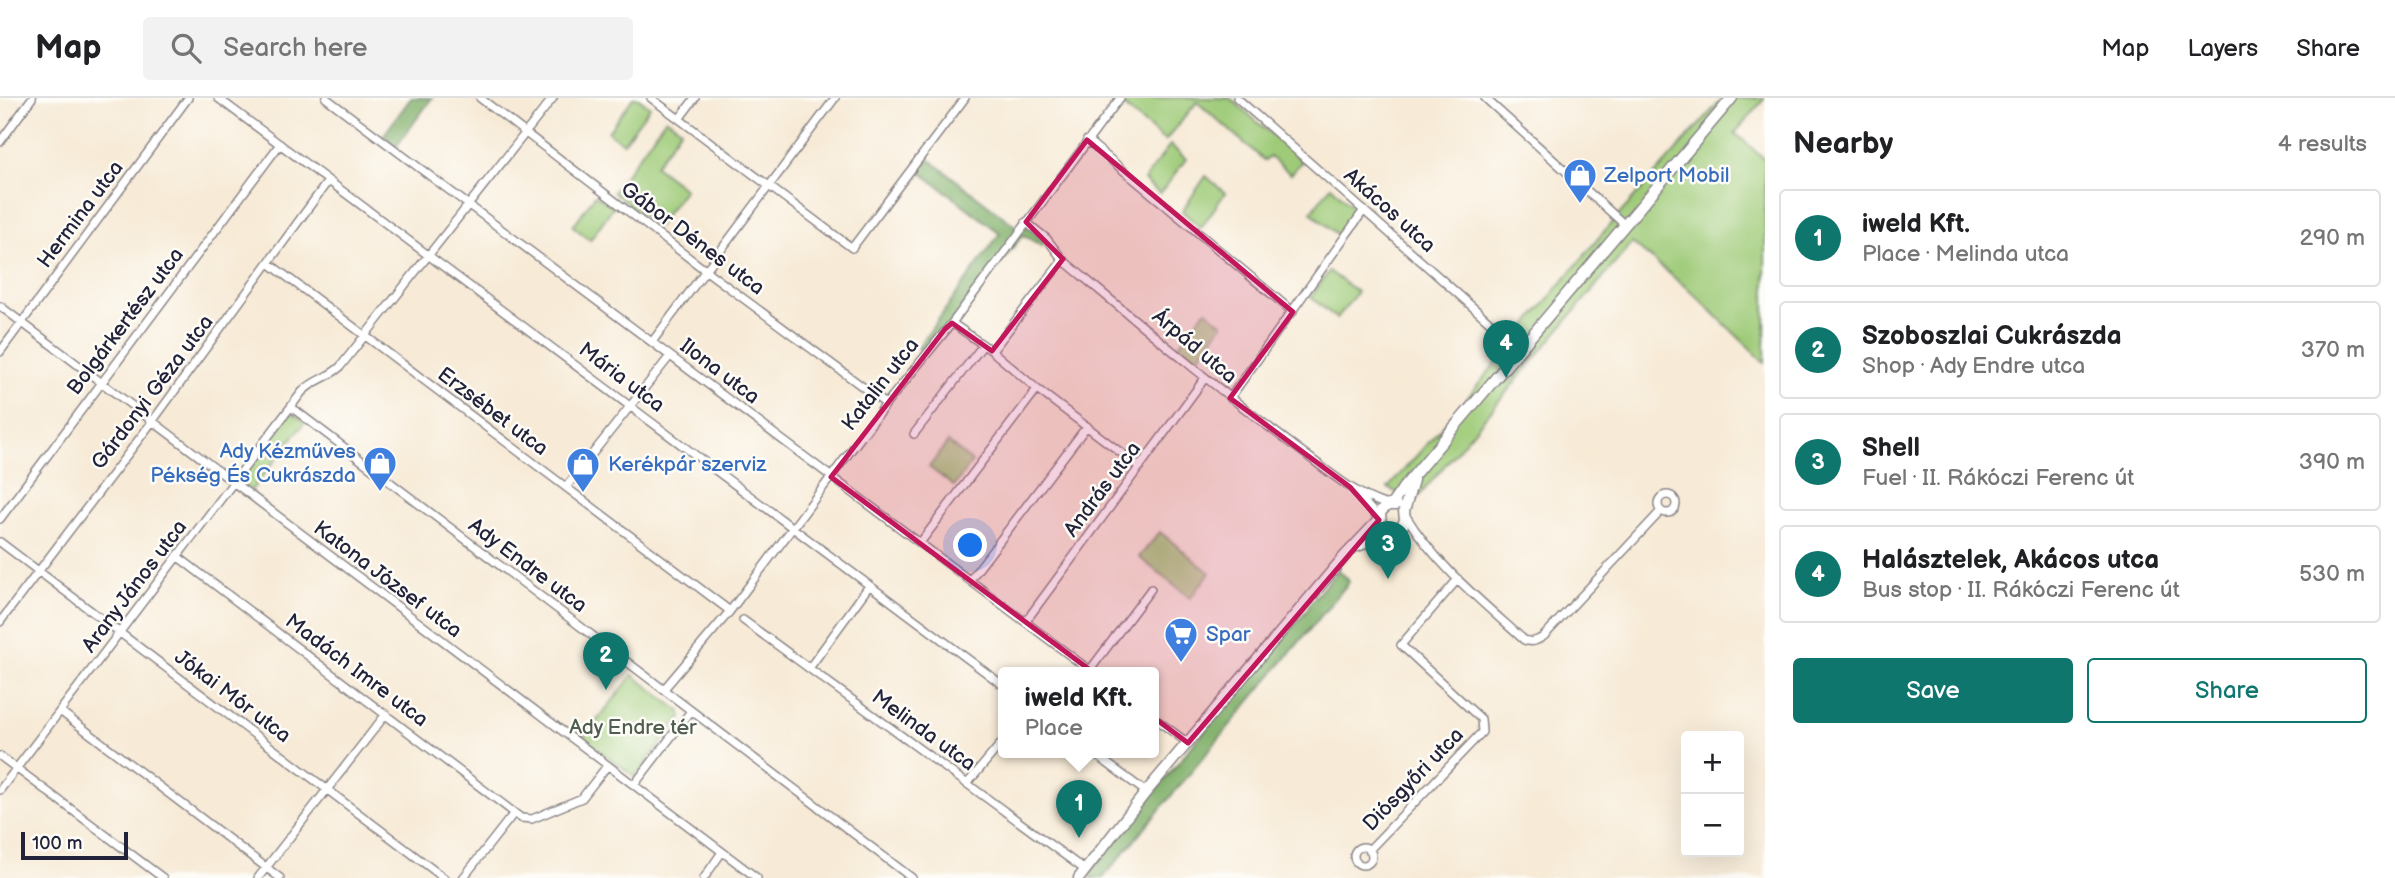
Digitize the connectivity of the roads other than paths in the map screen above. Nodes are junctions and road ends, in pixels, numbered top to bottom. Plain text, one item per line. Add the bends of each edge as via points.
1 (32, 98) edge
2 (188, 98) edge
3 (218, 98) edge
4 (326, 98) edge
5 (480, 98) edge
6 (553, 98) edge
7 (651, 98) edge
8 (695, 98) edge
9 (835, 98) edge
10 (965, 98) edge
11 (1120, 98) edge
12 (1237, 98) edge
13 (1485, 98) edge
14 (1732, 98) edge
15 (679, 119) junction
16 (527, 134) junction
17 (1087, 140) junction
18 (0, 142) edge
19 (279, 144) junction
20 (328, 181) junction
21 (768, 186) junction
22 (468, 204) junction
23 (1364, 210) junction
24 (1026, 222) junction
25 (1625, 225) junction
26 (428, 253) junction
27 (1063, 260) junction
28 (270, 264) junction
29 (705, 270) junction
30 (0, 306) edge
31 (1293, 312) junction
32 (22, 322) junction
33 (952, 323) junction
34 (364, 336) junction
35 (652, 342) junction
36 (983, 345) junction
37 (1520, 349) junction
38 (992, 351) junction
39 (0, 352) edge
40 (670, 356) junction
41 (1205, 378) junction
42 (101, 382) junction
43 (1037, 389) junction
44 (1230, 398) junction
45 (886, 404) junction
46 (291, 407) junction
47 (632, 407) junction
48 (152, 422) junction
49 (1087, 426) junction
50 (914, 434) dead end
51 (1140, 467) junction
52 (1415, 473) junction
53 (831, 477) junction
54 (233, 483) junction
55 (566, 487) junction
56 (1350, 487) junction
57 (1390, 504) junction
58 (1661, 511) dead end
59 (1405, 514) junction
60 (0, 519) edge
61 (1379, 519) junction
62 (793, 528) junction
63 (1394, 530) junction
64 (1422, 540) junction
65 (0, 542) edge
66 (920, 542) junction
67 (1351, 550) junction
68 (177, 556) junction
69 (39, 572) junction
70 (1458, 579) junction
71 (970, 580) junction
72 (869, 586) junction
73 (1151, 589) dead end
74 (730, 611) junction
75 (743, 620) dead end
76 (1026, 621) junction
77 (0, 622) edge
78 (120, 633) junction
79 (810, 667) junction
80 (1086, 667) edge
81 (1094, 667) edge
82 (998, 682) edge
83 (664, 689) junction
84 (60, 711) junction
85 (691, 711) junction
86 (386, 714) junction
87 (1159, 722) edge
88 (1188, 743) junction
89 (998, 747) edge
90 (0, 756) edge
91 (1100, 758) edge
92 (607, 766) junction
93 (17, 768) junction
94 (967, 784) junction
95 (634, 785) junction
96 (327, 789) junction
97 (0, 790) edge
98 (1146, 792) junction
99 (514, 813) junction
100 (1369, 850) dead end
101 (722, 852) junction
102 (266, 867) junction
103 (1082, 874) edge
104 (163, 878) edge
105 (258, 878) edge
106 (280, 878) edge
107 (444, 878) edge
108 (463, 878) edge
109 (704, 878) edge
110 (757, 878) edge
111 (912, 878) edge

1 - 18 street
2 - 32 street, Hermina utca
3 - 19 street, Mária utca
4 - 22 street, Ilona utca
5 - 16 street, Gábor Dénes utca
6 - 16 street, Arany János utca
7 - 15 street
8 - 15 street
9 - 21 street
10 - 21 street via 852,248
11 - 17 street, Katalin utca
12 - 23 street, Akácos utca
13 - 25 street
14 - 25 main road
15 - 21 street
16 - 22 street, Arany János utca
16 - 29 street, Gábor Dénes utca
17 - 24 street, Katalin utca
17 - 31 street
19 - 20 street, Mária utca
19 - 42 street, Bolgárkertész utca
20 - 26 street, Mária utca
20 - 28 street, Gárdonyi Géza utca
21 - 29 street
22 - 26 street, Arany János utca
22 - 35 street, Ilona utca
23 - 31 street
23 - 37 street, Akácos utca
24 - 27 street, Árpád utca
24 - 33 street, Katalin utca
25 - 37 main road
26 - 34 street, Arany János utca
26 - 47 street, Mária utca
27 - 38 street
27 - 41 street, Árpád utca
28 - 34 street, Erzsébet utca
28 - 48 street, Gárdonyi Géza utca
29 - 35 street
29 - 45 street, Gábor Dénes utca
30 - 32 street, Katona József utca
31 - 44 street
32 - 39 street, Hermina utca
32 - 42 street, Katona József utca
33 - 36 street
33 - 45 street, Katalin utca
34 - 46 street, Arany János utca via 334,373 308,385
34 - 55 street, Erzsébet utca
35 - 40 street, Ilona utca
36 - 38 street
36 - 50 street
37 - 52 main road
38 - 43 street
40 - 47 street
40 - 53 street, Ilona utca
41 - 44 street, Árpád utca
41 - 51 street, András utca
42 - 48 street, Katona József utca
42 - 60 street, Bolgárkertész utca
43 - 49 street
43 - 66 street
44 - 56 street, Árpád utca
45 - 53 street, Katalin utca
46 - 54 street, Arany János utca
46 - 83 street, Ady Endre utca
47 - 55 street
47 - 62 street, Mária utca
48 - 54 street, Katona József utca
48 - 69 street, Gárdonyi Géza utca
49 - 51 street
49 - 71 street
51 - 76 street, András utca
52 - 57 main road
52 - 59 main road
53 - 62 street, Katalin utca
53 - 66 street, Ilona utca
54 - 68 street, Arany János utca
54 - 92 street, Katona József utca
55 - 74 street, Erzsébet utca
56 - 57 street, Árpád utca
56 - 61 street, Árpád utca
57 - 59 main road via 1401,507
57 - 61 main road via 1383,507
58 - 70 street via 1536,641 1524,640
59 - 63 main road via 1404,524
59 - 64 street
61 - 63 main road via 1385,529
61 - 67 main road
62 - 72 street, Mária utca
62 - 74 street, Katalin utca
63 - 64 street
63 - 67 main road
64 - 70 street
65 - 69 street, Jókai Mór utca
66 - 71 street, Ilona utca
67 - 88 main road
68 - 78 street, Arany János utca
68 - 86 street, Madách Imre utca
69 - 77 street, Gárdonyi Géza utca
69 - 78 street, Jókai Mór utca
70 - 100 street, Diósgyőri utca via 1401,645 1481,719 1482,732
71 - 76 street, Ilona utca
72 - 79 street
72 - 82 street, Mária utca
73 - 81 street
74 - 83 street, Katalin utca
75 - 79 street, Melinda utca
76 - 80 street, Ilona utca
78 - 84 street, Arany János utca
78 - 96 street, Jókai Mór utca
79 - 94 street, Melinda utca
83 - 85 street, Ady Endre utca
84 - 93 street, Arany János utca
84 - 102 street
85 - 95 street
85 - 111 street, Ady Endre utca
86 - 96 street
86 - 99 street, Madách Imre utca
87 - 88 street
88 - 98 main road
89 - 94 street
90 - 93 street
91 - 98 street
92 - 95 street, Katona József utca
92 - 99 street via 582,799 532,819
93 - 97 street, Arany János utca
93 - 104 street
94 - 103 street, Melinda utca
95 - 101 street, Katona József utca
96 - 102 street
96 - 107 street, Jókai Mór utca
98 - 103 main road
99 - 108 street
101 - 109 street
101 - 110 street, Katona József utca
102 - 105 street
102 - 106 street

